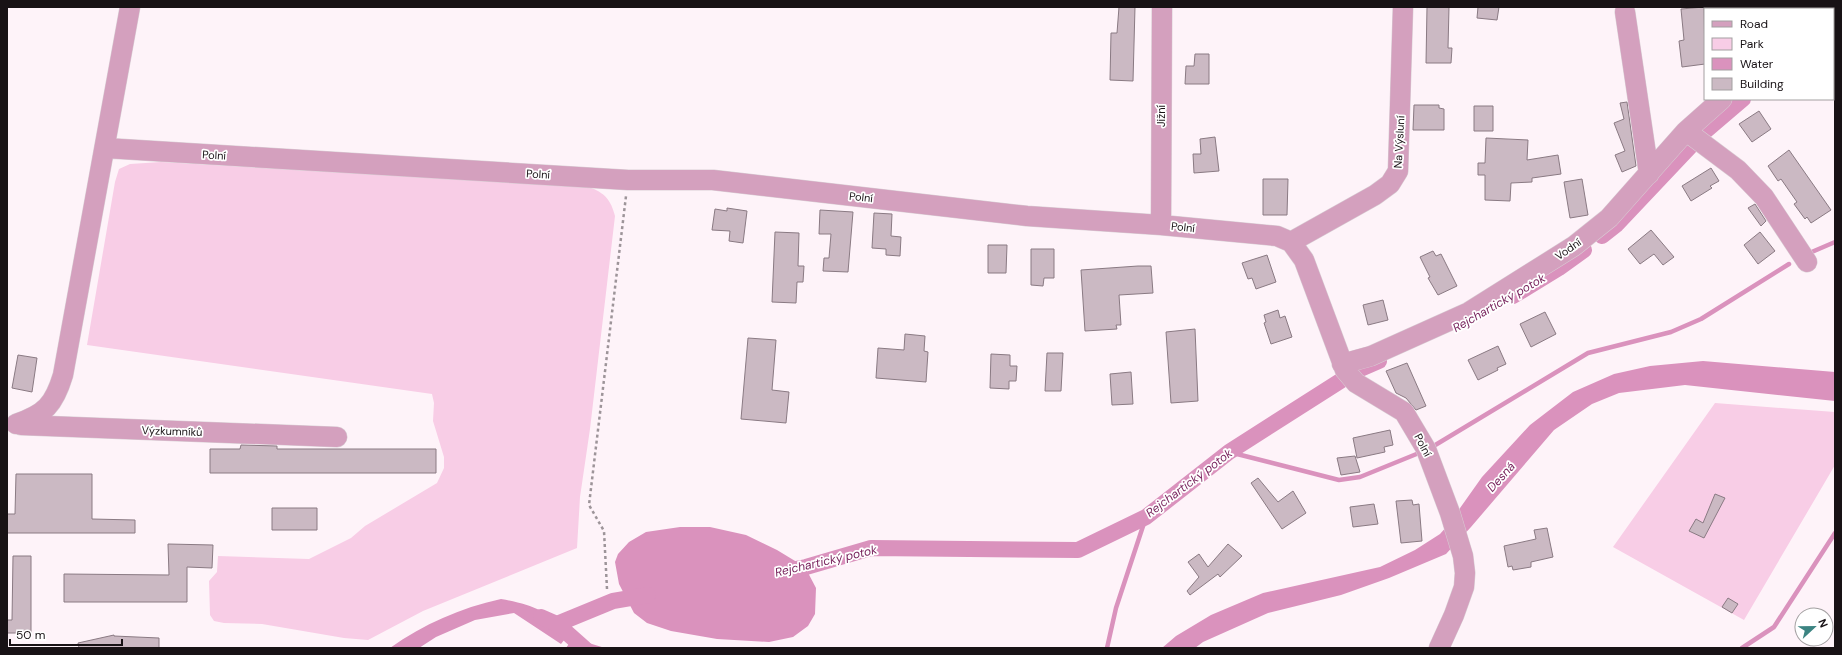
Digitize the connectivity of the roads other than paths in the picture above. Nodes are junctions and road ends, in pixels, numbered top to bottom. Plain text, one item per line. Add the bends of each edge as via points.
1 (130, 7) edge
2 (1162, 7) edge
3 (1403, 7) edge
4 (1625, 12) dead end
5 (1721, 100) edge
6 (1693, 137) junction
7 (105, 148) junction
8 (1649, 174) junction
9 (1161, 225) junction
10 (1292, 242) junction
11 (1807, 262) dead end
12 (1348, 372) junction
13 (11, 424) edge
14 (337, 437) dead end
15 (1439, 648) edge

1 - 7 street
2 - 9 street, Jižní
3 - 10 street, Na Výsluní via 1398,171 1390,184 1375,195
4 - 8 street
5 - 6 street, Vodní
6 - 8 street, Vodní
6 - 11 street via 1738,170 1764,198
7 - 9 street, Polní via 628,180 713,180 1027,216
7 - 13 street via 59,388 44,412 34,418
8 - 12 street, Vodní via 1609,218 1574,246 1469,312 1371,356
9 - 10 street, Polní via 1277,236
10 - 12 street via 1304,260
12 - 15 street, Polní via 1404,412 1426,449 1450,513 1463,556 1464,587
13 - 14 street, Výzkumníků

